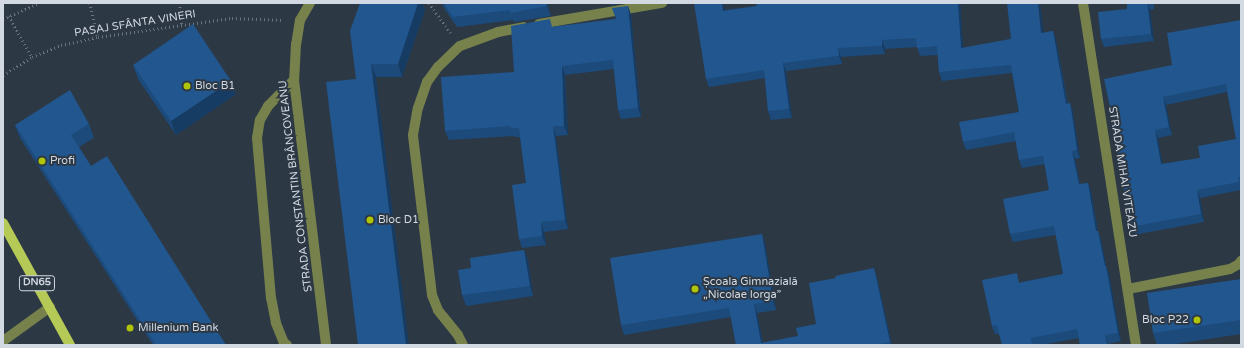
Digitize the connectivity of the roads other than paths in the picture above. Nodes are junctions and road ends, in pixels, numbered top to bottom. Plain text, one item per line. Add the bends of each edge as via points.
1 (310, 3) edge
2 (662, 3) edge
3 (1083, 3) edge
4 (294, 80) junction
5 (3, 222) edge
6 (1241, 261) edge
7 (1128, 289) junction
8 (50, 307) junction
9 (3, 341) edge
10 (70, 345) edge
11 (287, 345) edge
12 (326, 345) edge
13 (463, 345) edge
14 (1136, 345) edge

1 - 4 street, STRADA CONSTANTIN BRÂNCOVEANU via 300,20
2 - 13 street via 498,32 460,46 438,67 427,82 418,108 413,135 432,295 438,310
3 - 7 street, STRADA MIHAI VITEAZU
4 - 11 street via 268,106 260,120 257,138 271,298 276,323
4 - 12 street, STRADA CONSTANTIN BRÂNCOVEANU
5 - 8 main road, DN65
6 - 7 street via 1230,269
7 - 14 street, STRADA MIHAI VITEAZU
8 - 9 street
8 - 10 main road, DN65

